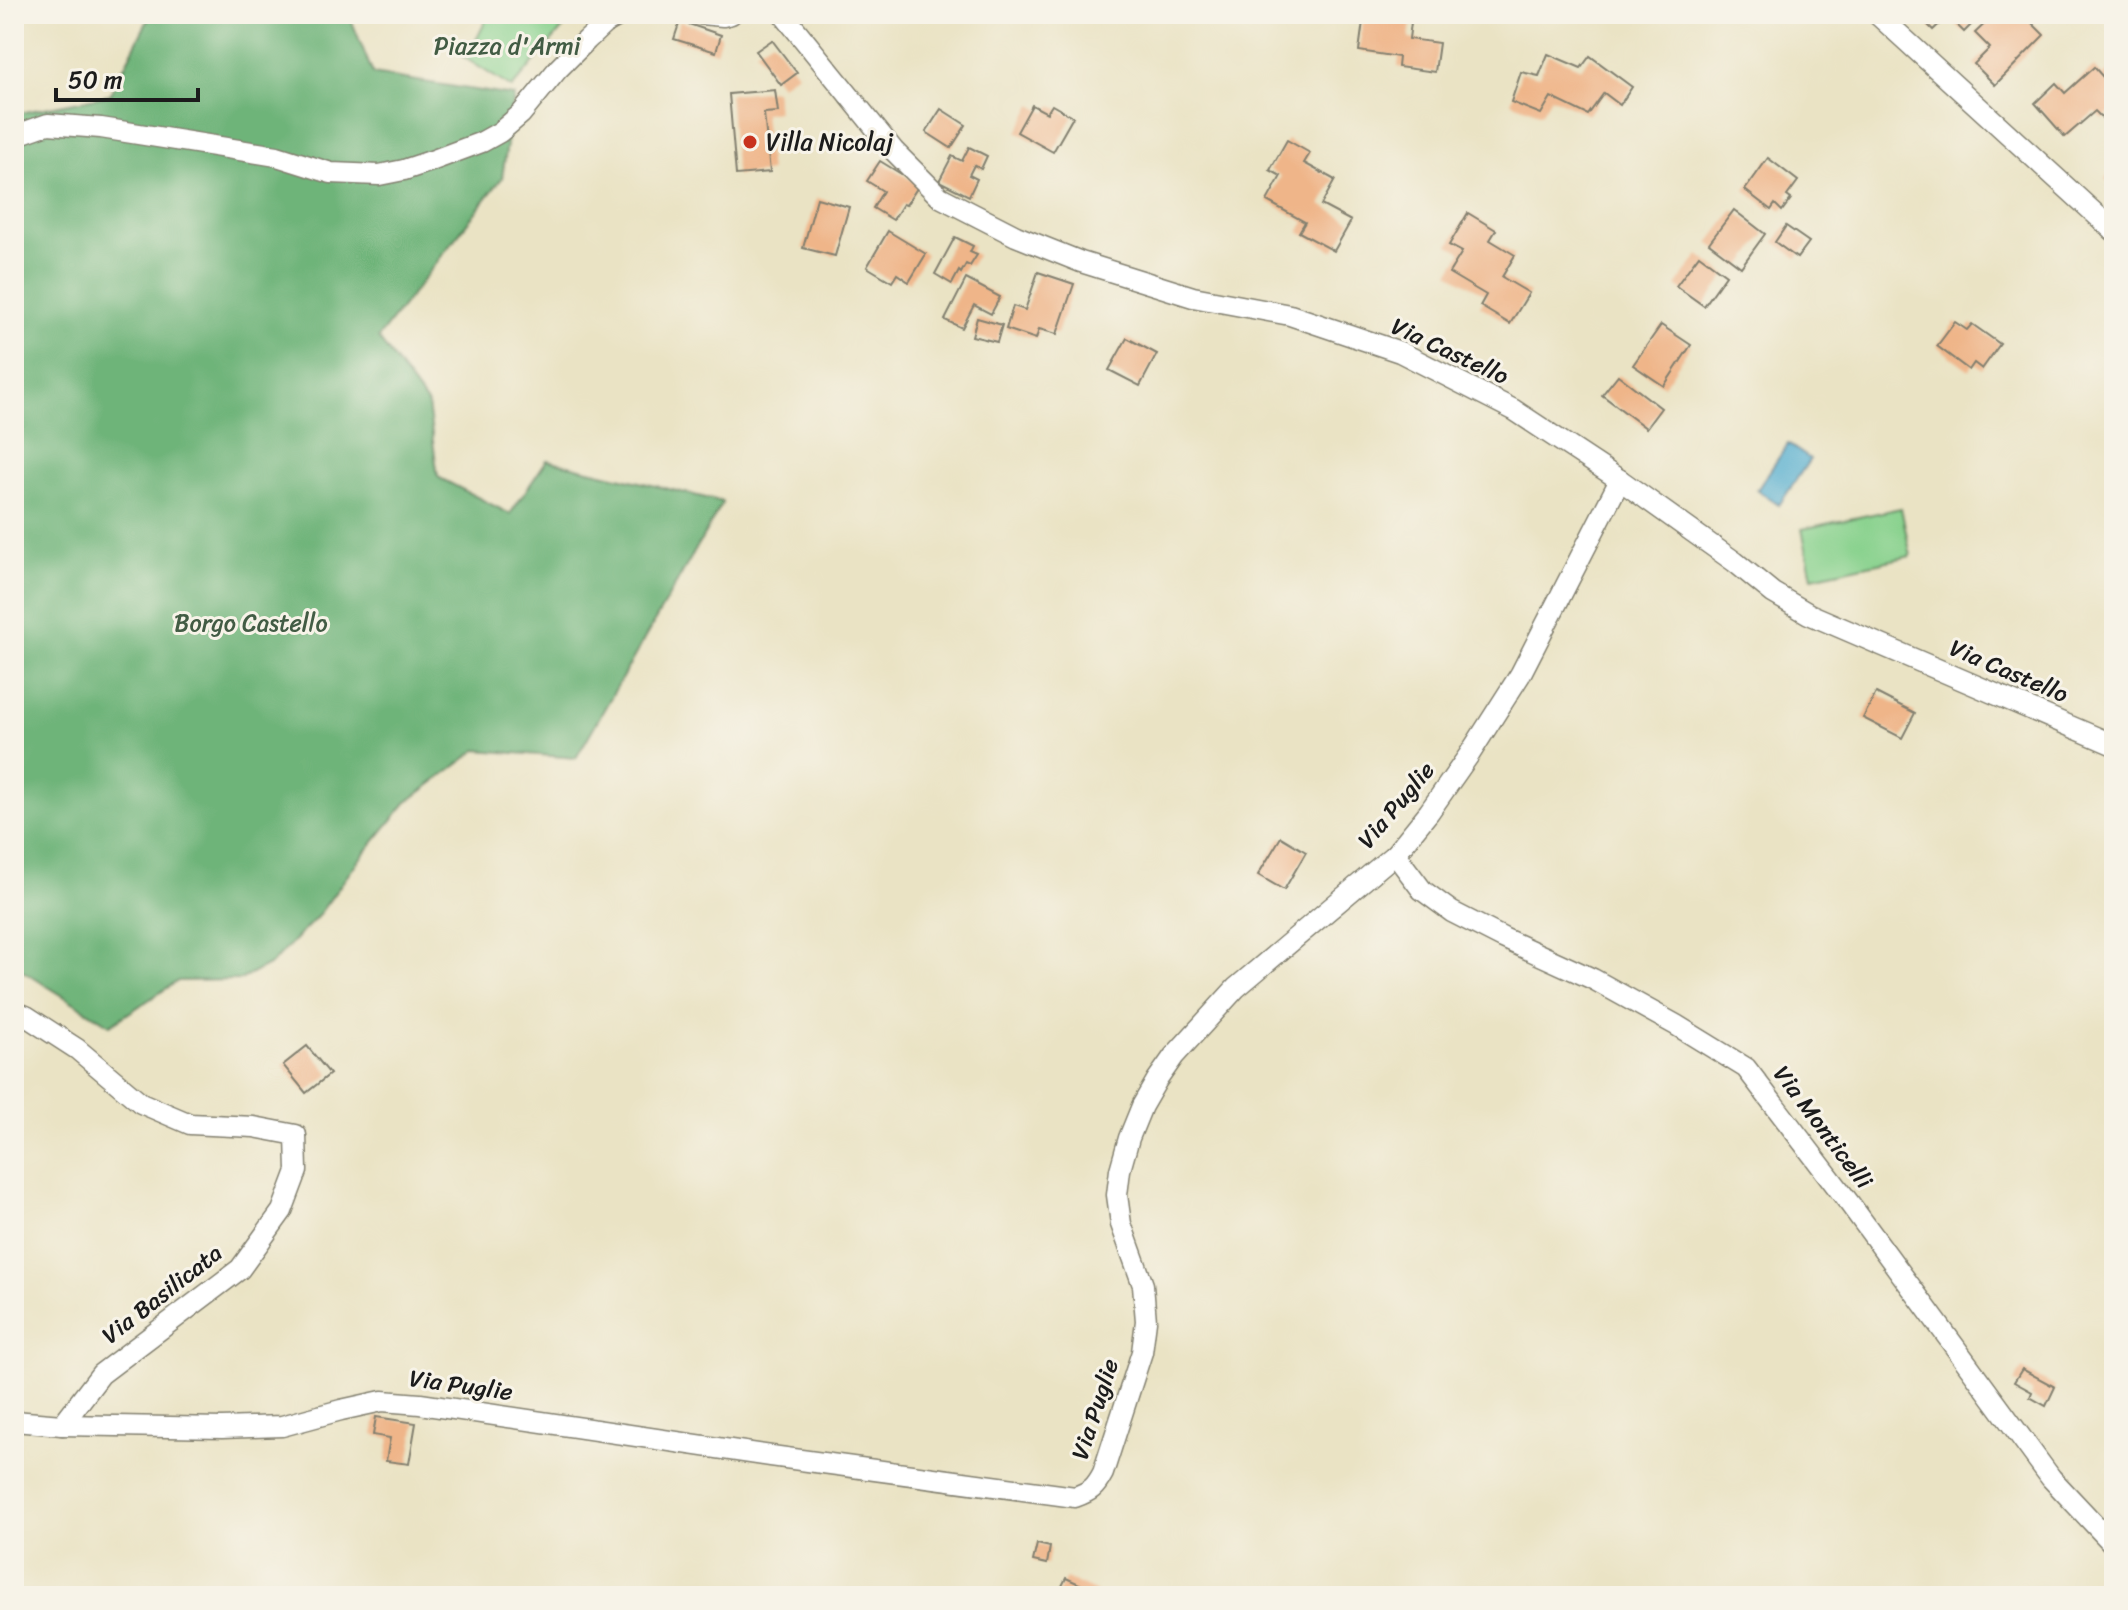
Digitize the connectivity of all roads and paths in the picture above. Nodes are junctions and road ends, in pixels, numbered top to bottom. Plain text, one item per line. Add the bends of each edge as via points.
1 (622, 14) edge
2 (783, 14) edge
3 (1877, 14) edge
4 (14, 136) edge
5 (2114, 231) edge
6 (1620, 480) junction
7 (2114, 745) edge
8 (1395, 854) junction
9 (14, 1011) edge
10 (14, 1421) edge
11 (62, 1425) junction
12 (2114, 1545) edge

1 - 4 street via 587,40 500,132 431,161 379,175 331,173 277,156 101,128 48,124
2 - 6 street, Via Castello via 894,151 940,197 1081,262 1193,297 1290,315 1400,352 1514,410
3 - 5 street
6 - 7 street, Via Castello via 1809,614
6 - 8 street, Via Puglie via 1520,675
8 - 11 street, Via Puglie via 1236,988 1174,1056 1142,1106 1117,1195 1121,1224 1143,1285 1142,1352 1103,1473 1084,1494 990,1486 382,1401 282,1426
8 - 12 street, Via Monticelli via 1422,890 1452,912 1593,979 1746,1068 2051,1478
9 - 11 street, Via Basilicata via 77,1049 153,1109 190,1124 296,1135 297,1171 282,1211 240,1269 101,1374
10 - 11 street, Via Puglie

